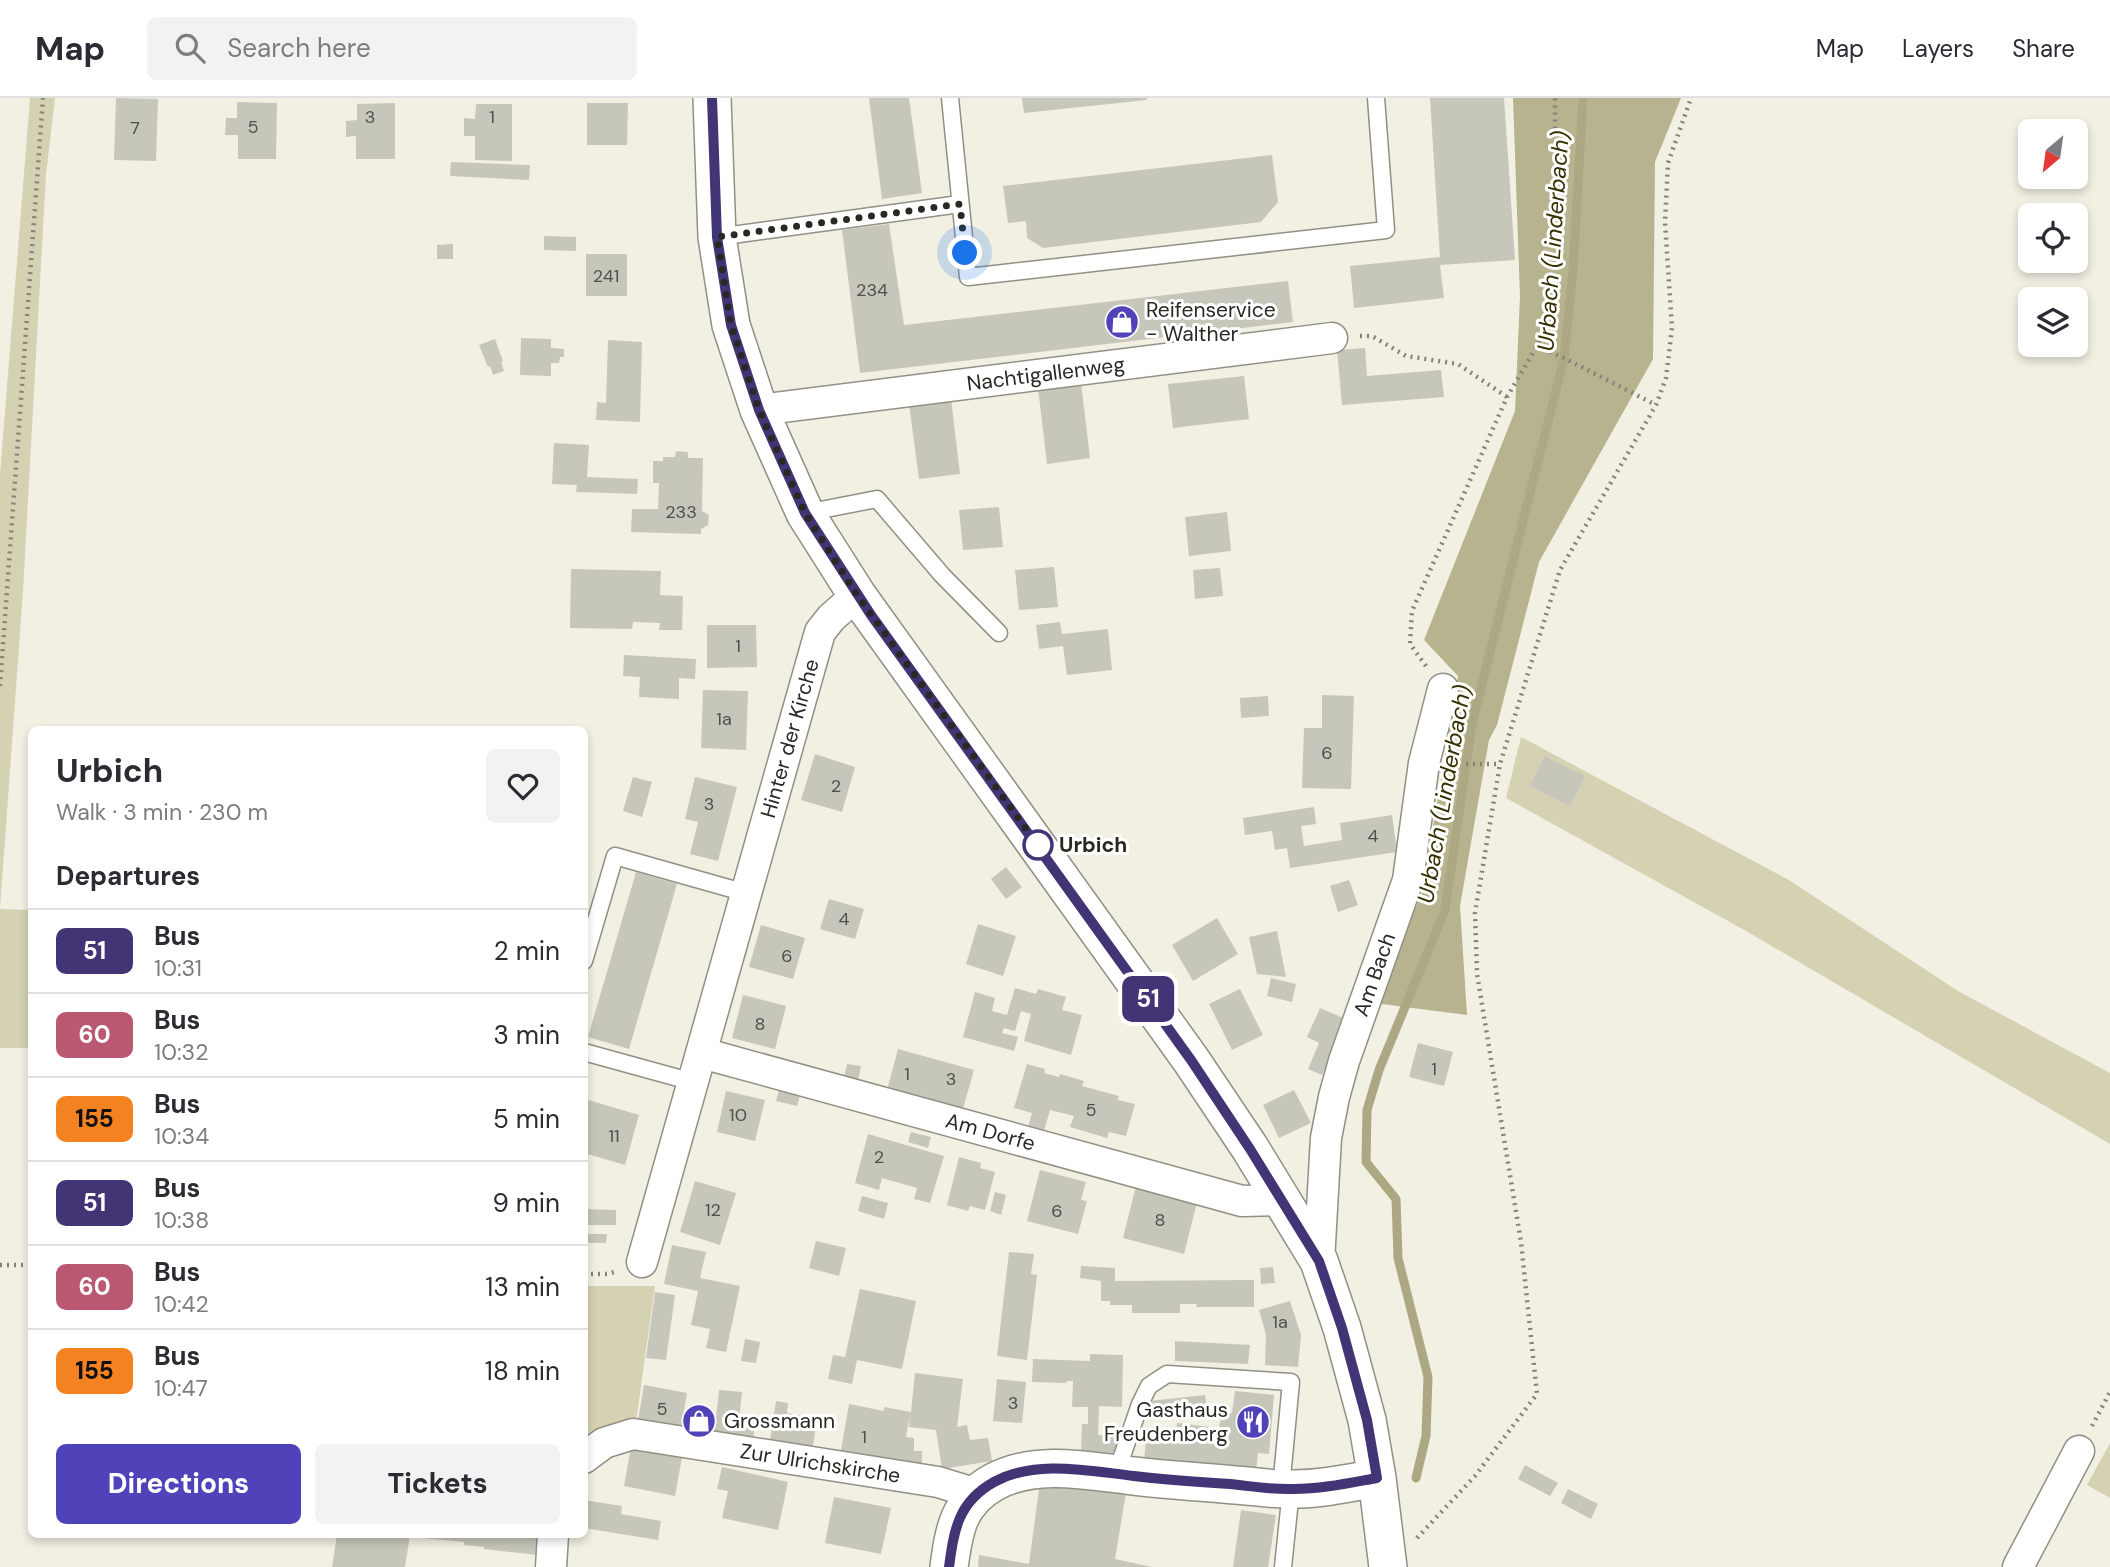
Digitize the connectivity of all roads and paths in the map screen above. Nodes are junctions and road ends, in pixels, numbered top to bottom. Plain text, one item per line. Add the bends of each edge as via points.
1 (43, 98) edge
2 (950, 98) edge
3 (1376, 98) edge
4 (1555, 98) edge
5 (1692, 98) edge
6 (708, 100) edge
7 (960, 204) junction
8 (717, 237) junction
9 (1332, 338) joint
10 (1537, 346) junction
11 (1507, 397) junction
12 (1656, 405) junction
13 (759, 410) junction
14 (805, 513) junction
15 (857, 595) junction
16 (999, 633) dead end
17 (0, 686) edge
18 (1443, 689) joint
19 (1441, 764) dead end
20 (1500, 764) junction
21 (746, 893) junction
22 (588, 947) edge
23 (588, 1053) edge
24 (702, 1053) junction
25 (693, 1082) junction
26 (1281, 1200) junction
27 (1319, 1261) junction
28 (642, 1262) dead end
29 (0, 1265) edge
30 (28, 1265) edge
31 (2110, 1392) edge
32 (2079, 1451) joint
33 (588, 1455) edge
34 (1116, 1474) junction
35 (1377, 1478) junction
36 (1286, 1489) junction
37 (977, 1494) junction
38 (554, 1538) edge
39 (1398, 1557) edge
40 (551, 1567) edge
41 (949, 1567) edge
42 (1283, 1567) edge
43 (2018, 1567) edge

1 - 17 path
2 - 7 lane
3 - 7 lane via 1386,230 968,277
4 - 10 path via 1556,280
5 - 12 path via 1668,163 1665,222 1672,328 1666,377
6 - 8 street
7 - 8 lane
8 - 13 street via 731,325
9 - 11 path via 1372,336 1406,356 1458,364
9 - 13 street, Nachtigallenweg
10 - 11 path
10 - 12 path
11 - 18 path via 1412,611 1410,644
12 - 20 path via 1560,570
13 - 14 street
14 - 15 street
14 - 16 lane via 877,499
15 - 21 street, Hinter der Kirche via 820,632
15 - 26 street via 1191,1060
18 - 27 street, Am Bach via 1424,763 1408,880 1334,1097 1326,1138
19 - 20 path
20 - 39 path via 1475,913 1477,974 1521,1242 1537,1394 1475,1476
21 - 22 lane via 615,856
21 - 24 street, Hinter der Kirche
23 - 25 lane
24 - 25 street, Hinter der Kirche
24 - 26 street, Am Dorfe via 1242,1201
25 - 28 street, Hinter der Kirche
26 - 27 street
27 - 35 street via 1367,1420
29 - 30 path
31 - 32 path
32 - 43 street
33 - 37 street, Zur Ulrichskirche via 604,1443 633,1434 938,1482
34 - 36 street
34 - 36 lane via 1149,1386 1167,1374 1291,1382
34 - 37 street via 1035,1469 994,1482
35 - 36 street via 1325,1488
35 - 39 street
36 - 42 lane
37 - 41 street via 963,1509 953,1535
38 - 40 street

